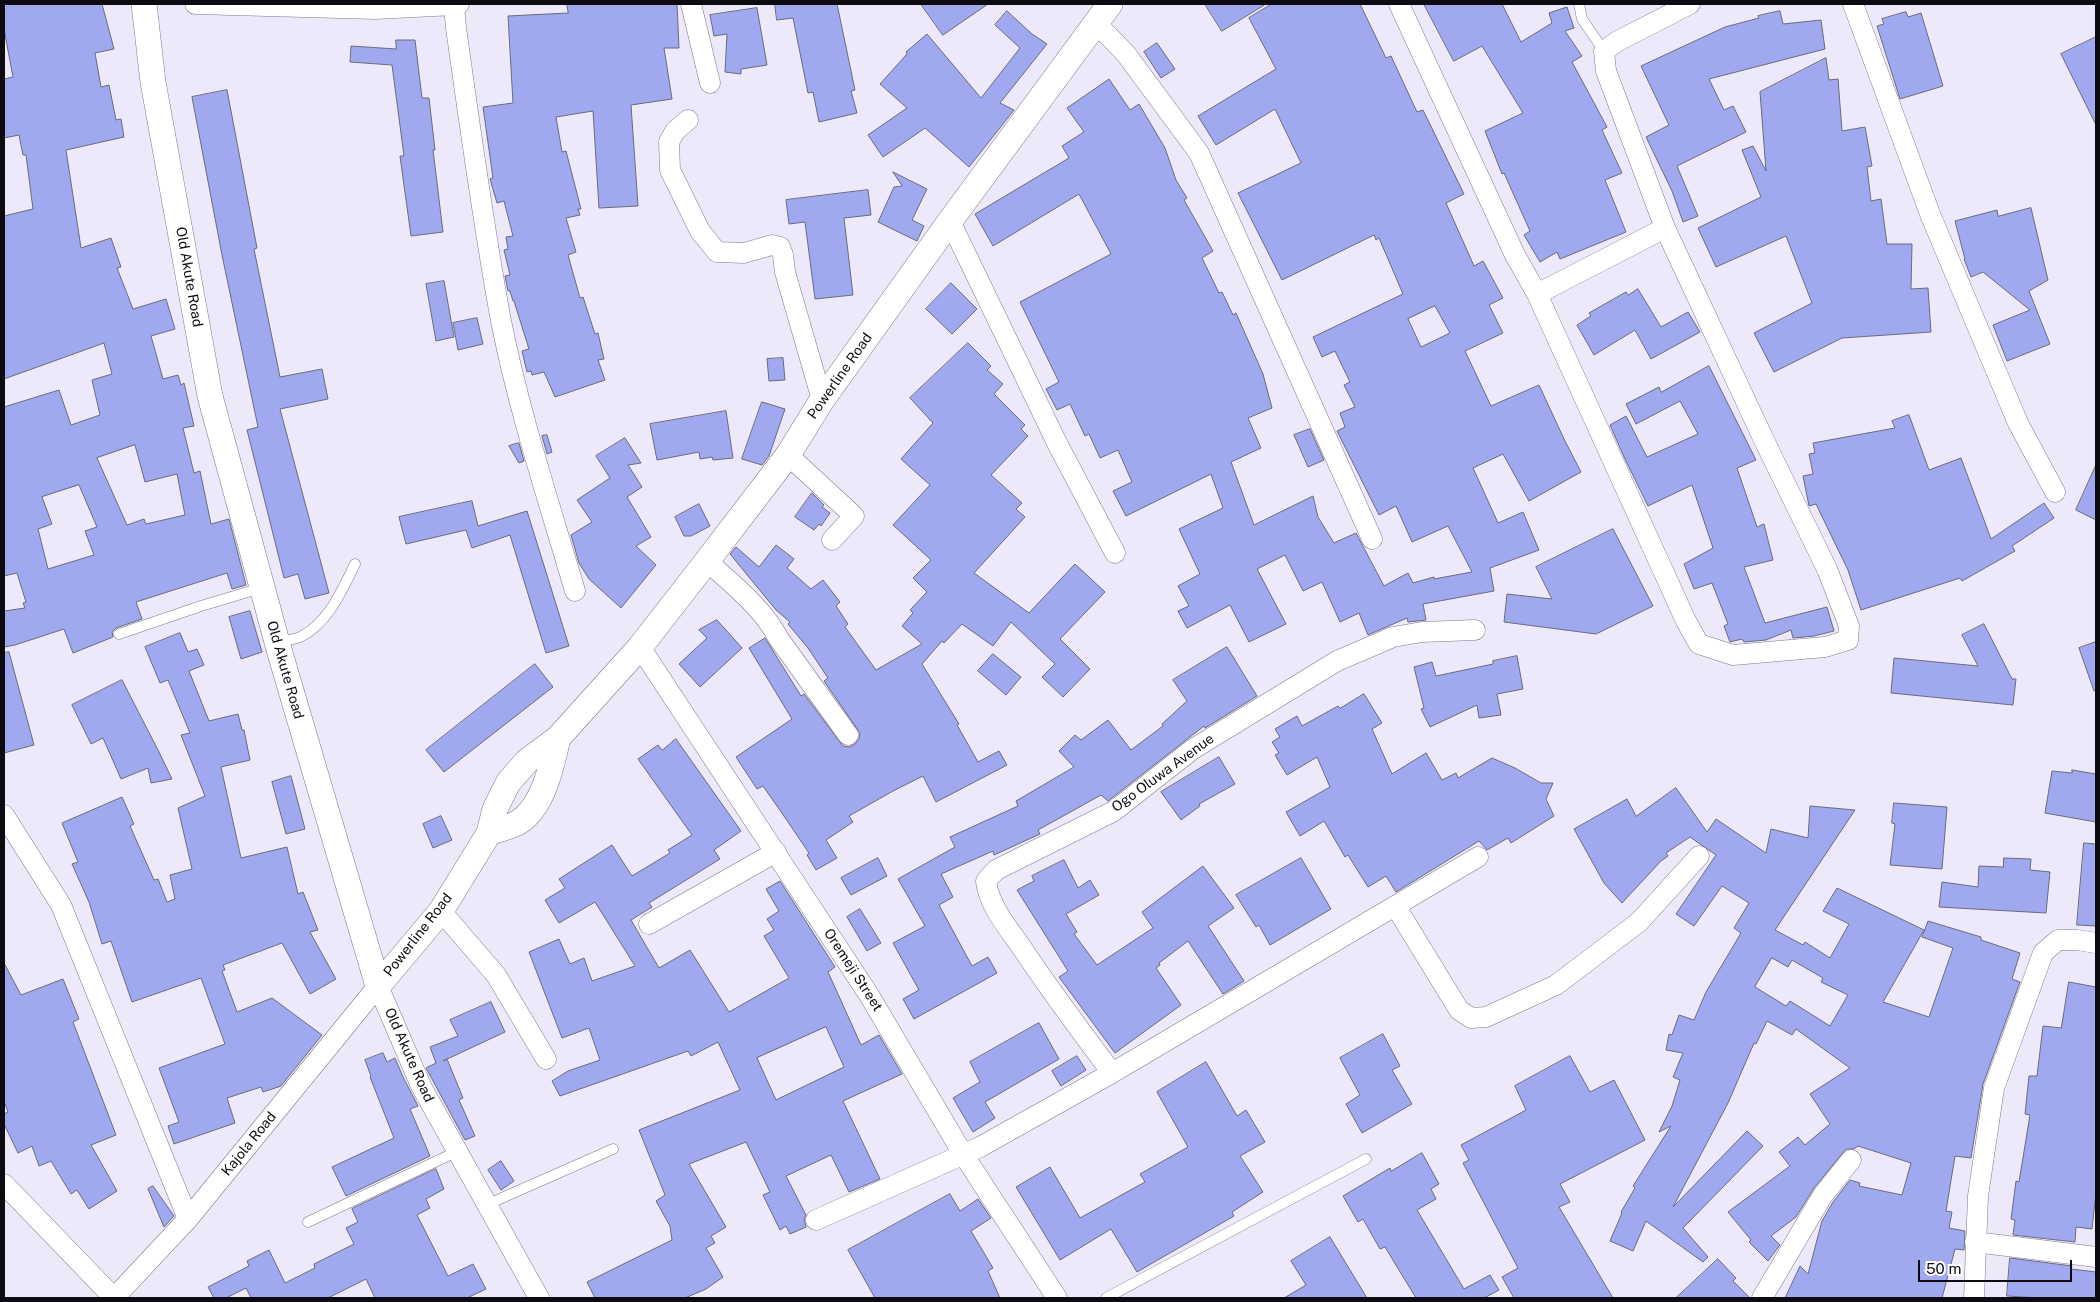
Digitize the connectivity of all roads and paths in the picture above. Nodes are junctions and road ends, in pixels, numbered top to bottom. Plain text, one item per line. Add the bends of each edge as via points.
1 (144, 4) edge
2 (195, 4) edge
3 (456, 4) edge
4 (691, 4) edge
5 (1399, 4) edge
6 (1579, 4) edge
7 (1688, 4) edge
8 (1853, 4) edge
9 (414, 5) edge
10 (1103, 14) edge
11 (1604, 51) junction
12 (710, 83) dead end
13 (688, 120) dead end
14 (950, 221) junction
15 (1665, 228) junction
16 (1537, 294) junction
17 (822, 400) junction
18 (788, 455) junction
19 (2055, 492) dead end
20 (1372, 539) dead end
21 (832, 540) dead end
22 (1115, 553) dead end
23 (707, 561) junction
24 (355, 564) dead end
25 (262, 588) junction
26 (575, 592) dead end
27 (1475, 630) dead end
28 (119, 634) dead end
29 (277, 642) junction
30 (640, 647) junction
31 (848, 735) dead end
32 (558, 738) junction
33 (4, 815) edge
34 (489, 833) junction
35 (776, 852) junction
36 (1699, 856) dead end
37 (1478, 857) dead end
38 (1396, 907) junction
39 (441, 911) junction
40 (649, 924) dead end
41 (2096, 943) edge
42 (378, 986) junction
43 (546, 1059) dead end
44 (1112, 1073) junction
45 (613, 1149) dead end
46 (456, 1152) junction
47 (963, 1154) junction
48 (1366, 1159) dead end
49 (1851, 1160) dead end
50 (8, 1192) edge
51 (486, 1205) junction
52 (188, 1219) junction
53 (816, 1220) dead end
54 (308, 1222) dead end
55 (1975, 1242) junction
56 (2096, 1257) edge
57 (114, 1298) edge
58 (539, 1298) edge
59 (1057, 1298) edge
60 (1106, 1298) edge
61 (1762, 1298) edge
62 (1974, 1298) edge

1 - 25 street, Old Akute Road via 153,82 210,396
2 - 9 street via 375,9
3 - 9 street
3 - 26 street via 483,212 502,322 522,409
4 - 12 street
5 - 16 street via 1515,255
6 - 11 lane via 1582,19
7 - 11 street
8 - 19 street via 1930,214 2018,423
10 - 14 street, Powerline Road
10 - 20 street via 1126,54 1199,153
11 - 15 street via 1606,71
13 - 17 street via 675,131 669,142 670,170 686,204 700,231 718,252 744,253 772,244 780,247
14 - 17 street, Powerline Road
14 - 22 street via 1057,442
15 - 16 street
15 - 16 street via 1828,569 1849,626 1848,640 1825,648 1733,656 1699,644 1686,622
17 - 18 street, Powerline Road
18 - 21 street via 854,516
18 - 23 street, Powerline Road
23 - 30 street, Powerline Road
23 - 31 street via 770,622
24 - 29 lane via 332,608 316,626 299,638
25 - 28 lane
25 - 29 street, Old Akute Road
27 - 44 street, Ogo Oluwa Avenue via 1422,632 1393,637 1337,661 1192,748 1114,810 996,870 986,881 988,895 1011,932
29 - 42 street, Old Akute Road
30 - 32 street, Powerline Road
30 - 35 street, Oremeji Street
32 - 34 street, Powerline Road via 528,761 508,783 495,809
32 - 34 street, Powerline Road via 539,800 520,822
33 - 52 street via 61,905
34 - 39 street, Powerline Road
35 - 40 street
35 - 47 street, Oremeji Street via 869,994
36 - 38 street via 1638,922 1556,985 1486,1017 1471,1018 1459,1010
37 - 38 street
38 - 44 street
39 - 42 street, Powerline Road
39 - 43 street via 496,975
41 - 55 street via 2058,940 2043,953 1994,1088 1978,1196
42 - 46 street, Old Akute Road via 421,1086
42 - 52 street, Kajola Road
44 - 47 street
45 - 51 lane
46 - 51 street, Old Akute Road
46 - 54 lane
47 - 53 street
47 - 59 street, Oremeji Street
48 - 60 lane
49 - 61 street via 1823,1195
50 - 57 street
51 - 58 street, Old Akute Road
52 - 57 street, Kajola Road
55 - 56 street
55 - 62 street

